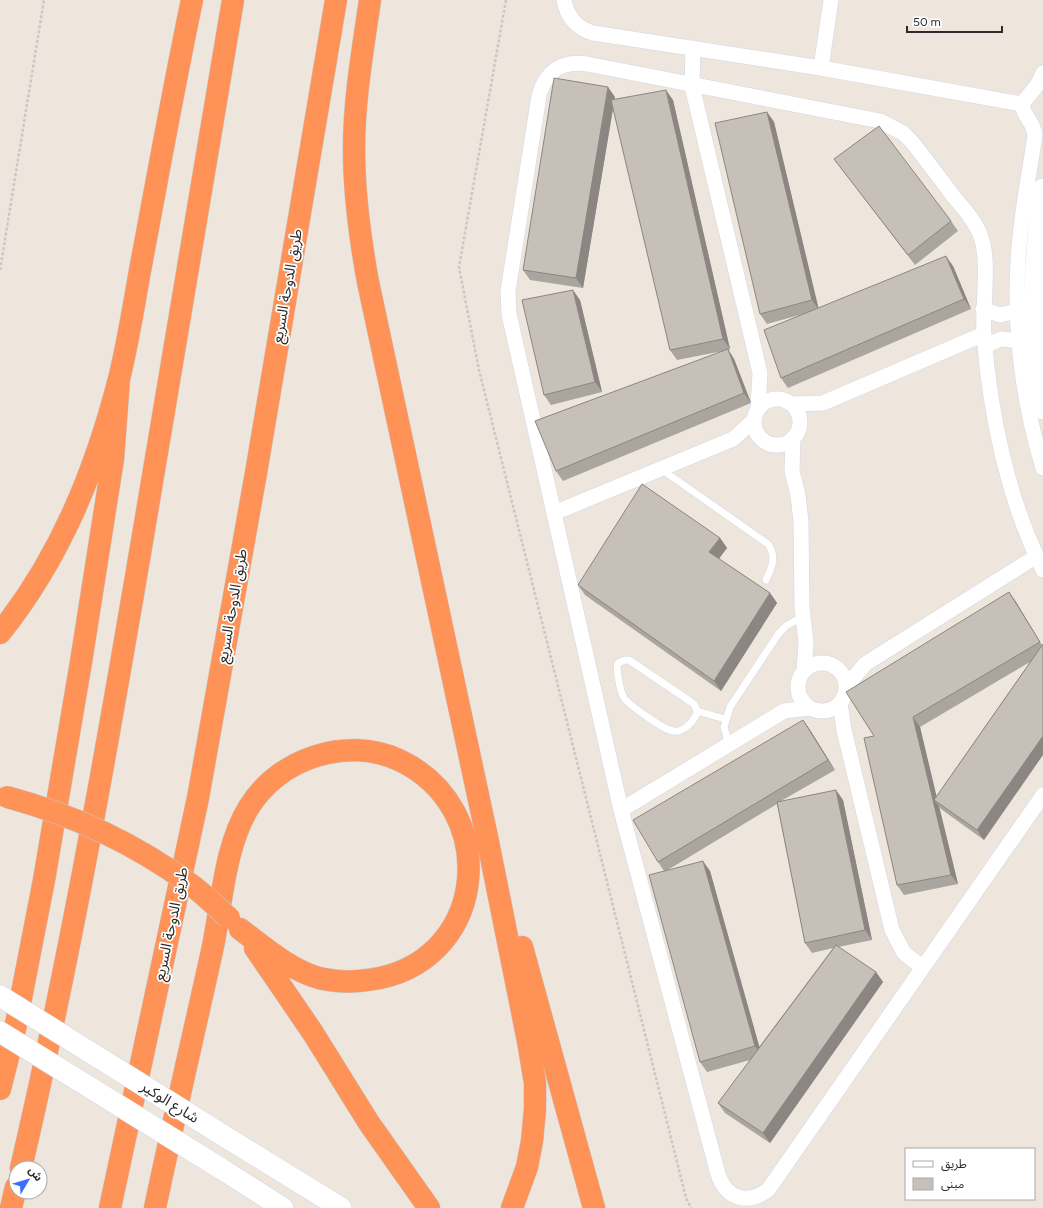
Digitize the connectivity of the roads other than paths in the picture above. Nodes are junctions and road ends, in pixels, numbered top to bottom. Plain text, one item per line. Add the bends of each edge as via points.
1 (192, 0) edge
2 (233, 0) edge
3 (336, 0) edge
4 (370, 0) edge
5 (564, 0) edge
6 (832, 0) edge
7 (694, 48) junction
8 (821, 68) junction
9 (1043, 73) edge
10 (692, 86) junction
11 (1022, 104) junction
12 (1030, 168) junction
13 (1043, 187) edge
14 (983, 309) junction
15 (1017, 310) junction
16 (985, 340) junction
17 (1020, 340) junction
18 (760, 373) junction
19 (119, 379) junction
20 (787, 402) junction
21 (823, 403) junction
22 (1043, 409) edge
23 (756, 414) junction
24 (796, 432) junction
25 (733, 439) junction
26 (766, 442) junction
27 (1043, 468) edge
28 (661, 469) junction
29 (792, 471) junction
30 (554, 513) junction
31 (1040, 556) edge
32 (766, 580) dead end
33 (802, 617) junction
34 (0, 632) edge
35 (806, 642) junction
36 (865, 664) junction
37 (828, 665) junction
38 (804, 671) junction
39 (846, 687) junction
40 (798, 689) junction
41 (840, 703) junction
42 (809, 708) junction
43 (697, 711) junction
44 (784, 711) junction
45 (825, 712) junction
46 (725, 719) junction
47 (844, 730) junction
48 (729, 745) junction
49 (1043, 795) edge
50 (3, 796) edge
51 (621, 810) junction
52 (487, 837) junction
53 (235, 923) junction
54 (922, 967) junction
55 (0, 996) edge
56 (0, 1032) edge
57 (0, 1089) edge
58 (22, 1160) edge
59 (110, 1208) edge
60 (155, 1208) edge
61 (283, 1208) edge
62 (341, 1208) edge
63 (429, 1208) edge
64 (512, 1208) edge
65 (594, 1208) edge

1 - 19 highway
2 - 58 highway via 87,860 49,1045
3 - 59 highway, طريق الدوحة السريع via 198,798
4 - 52 highway via 357,88 354,148 360,238
5 - 7 street via 573,22 585,31
6 - 8 street
7 - 8 street
7 - 10 street
8 - 11 street
9 - 11 street via 1038,84
10 - 14 street via 868,118 903,133 916,146 970,217 981,236 985,258
10 - 18 street
10 - 30 street via 576,62 555,69 547,76 542,86 508,303 512,332
11 - 12 street via 1035,128
12 - 13 street
12 - 15 street via 1020,231
13 - 22 main road via 1033,298 1035,359
14 - 15 street via 1000,315
14 - 16 street
15 - 17 street
16 - 17 street
16 - 21 street
16 - 31 street via 1005,466
17 - 27 street via 1031,421
18 - 20 street
18 - 23 street
19 - 34 highway via 99,446 72,517 54,554 24,602
19 - 57 highway via 113,458 78,678 44,880 15,1029
20 - 21 street
20 - 23 street via 771,399
20 - 24 street via 798,414
21 - 24 street
23 - 25 street
23 - 26 street via 756,432
24 - 26 street via 784,444
24 - 29 street
25 - 26 street
25 - 28 street
26 - 29 street
28 - 30 street
28 - 32 lane via 768,544 774,554 774,560
29 - 33 street via 801,522
30 - 51 street
31 - 36 street
33 - 35 street
33 - 46 lane via 786,626 773,640 732,703
35 - 37 street
35 - 38 street
36 - 37 street
36 - 39 street
37 - 38 street via 809,667
37 - 39 street via 843,675
38 - 40 street via 800,676
39 - 41 street
40 - 42 street via 801,700
40 - 44 street
41 - 45 street
41 - 47 street
42 - 44 street
42 - 45 street
43 - 43 lane via 694,704 629,660 618,664 619,682 624,698 668,730 680,730 695,719
43 - 46 lane
44 - 48 street
45 - 47 street
46 - 48 lane
47 - 54 street via 892,930 904,953
48 - 51 street
49 - 54 street
50 - 53 highway, bridge via 40,806 118,838 191,885
51 - 54 street via 718,1174 723,1186 734,1195 752,1198 768,1190
52 - 64 highway via 535,1083 532,1141 527,1167
52 - 65 highway via 530,974
53 - 60 highway via 293,966 317,978 341,982 365,981 408,969 431,952 447,935 460,913 469,880 468,850 460,820 443,793 420,773 398,760 376,753 353,750 326,753 302,761 261,791 249,807 235,839
53 - 63 highway via 275,975 369,1123
55 - 62 main road, شارع الوكير, bridge
56 - 61 main road, شارع الوكير, bridge

